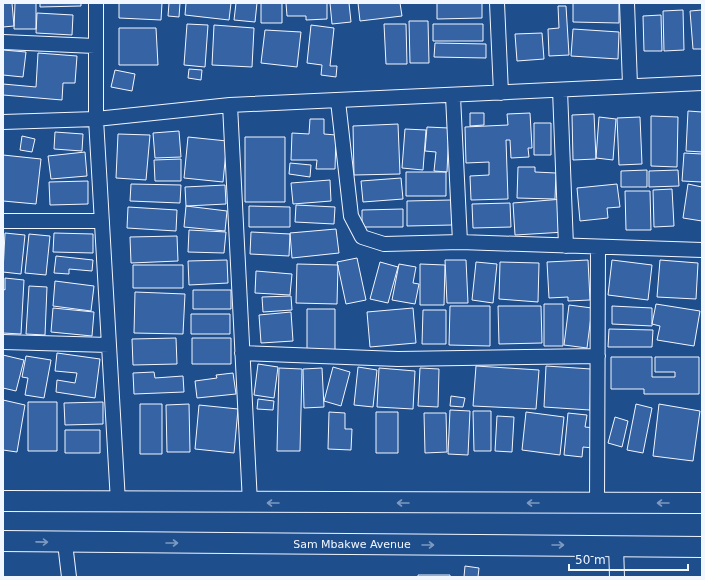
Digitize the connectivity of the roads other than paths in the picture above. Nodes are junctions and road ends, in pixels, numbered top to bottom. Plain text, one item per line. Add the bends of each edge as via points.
1 (96, 3) edge
2 (497, 3) edge
3 (627, 3) edge
4 (3, 42) edge
5 (96, 46) junction
6 (702, 83) edge
7 (630, 85) junction
8 (560, 90) junction
9 (501, 93) junction
10 (453, 96) junction
11 (338, 100) junction
12 (230, 105) junction
13 (96, 119) junction
14 (3, 122) edge
15 (3, 221) edge
16 (102, 221) junction
17 (460, 242) junction
18 (566, 246) junction
19 (598, 247) junction
20 (702, 250) edge
21 (3, 342) edge
22 (109, 345) junction
23 (242, 353) junction
24 (598, 356) junction
25 (3, 501) edge
26 (118, 502) junction
27 (250, 503) junction
28 (597, 503) junction
29 (702, 503) edge
30 (3, 542) edge
31 (65, 543) junction
32 (616, 546) junction
33 (702, 547) edge
34 (69, 577) edge
35 (617, 577) edge

1 - 5 street
2 - 9 street
3 - 7 street
4 - 5 street
5 - 13 street
6 - 7 street
7 - 8 street
8 - 9 street
8 - 18 street
9 - 10 street
10 - 11 street
10 - 17 street
11 - 12 street
11 - 17 street via 351,216 362,237 384,244
12 - 13 street
12 - 23 street
13 - 14 street
13 - 16 street
15 - 16 street
16 - 22 street
17 - 18 street
18 - 19 street
19 - 20 street
19 - 24 street
21 - 22 street
22 - 26 street
23 - 24 street via 398,359
23 - 27 street
24 - 28 street
25 - 26 main road
26 - 27 main road
28 -> 27 main road
29 -> 28 main road
30 -> 31 main road, Sam Mbakwe Avenue
31 -> 32 main road, Sam Mbakwe Avenue
31 - 34 street
32 - 33 main road, Sam Mbakwe Avenue
32 - 35 street

